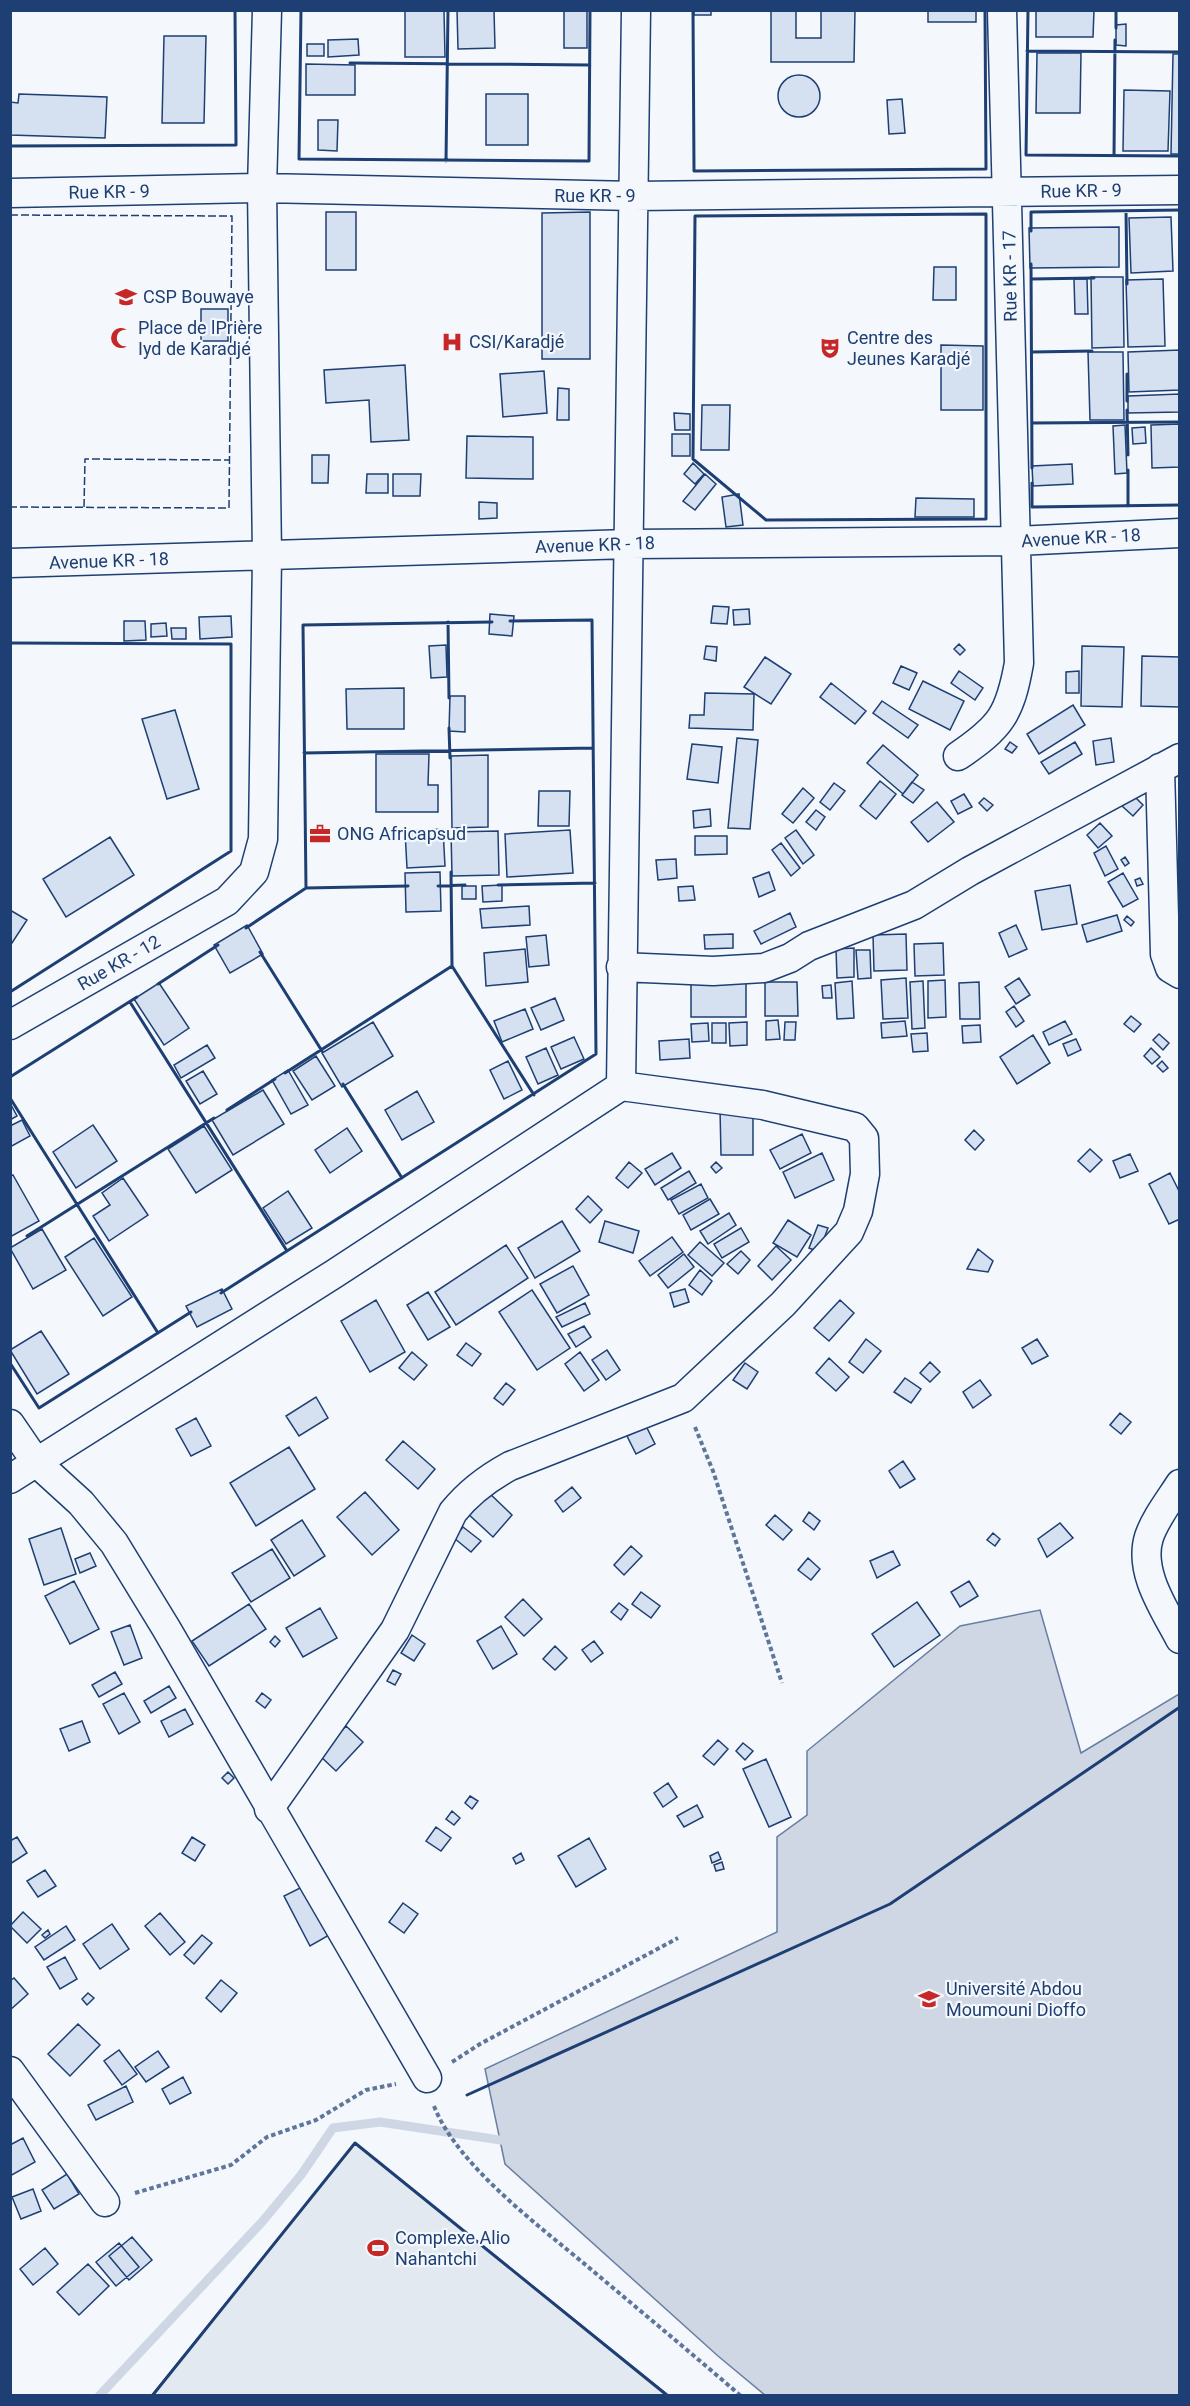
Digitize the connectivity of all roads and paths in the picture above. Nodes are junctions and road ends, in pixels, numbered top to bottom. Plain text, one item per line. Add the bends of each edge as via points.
1 (267, 10) edge
2 (636, 10) edge
3 (1002, 10) edge
4 (262, 188) junction
5 (1179, 190) edge
6 (10, 192) edge
7 (1008, 192) junction
8 (634, 196) junction
9 (1179, 533) edge
10 (1017, 541) junction
11 (629, 544) junction
12 (267, 556) junction
13 (10, 563) edge
14 (958, 756) dead end
15 (1170, 763) edge
16 (621, 967) junction
17 (1179, 974) edge
18 (10, 1025) edge
19 (621, 1086) junction
20 (683, 1398) junction
21 (10, 1424) edge
22 (36, 1462) junction
23 (10, 1479) edge
24 (1179, 1484) edge
25 (1179, 1639) edge
26 (782, 1683) dead end
27 (269, 1809) junction
28 (10, 2071) edge
29 (427, 2078) joint
30 (105, 2202) dead end
31 (741, 2396) edge

1 - 4 street, Rue KR - 12
2 - 8 street
3 - 7 street, Rue KR - 17
4 - 6 street, Rue KR - 9
4 - 8 street, Rue KR - 9
4 - 12 street, Rue KR - 12
5 - 7 street, Rue KR - 9
7 - 8 street, Rue KR - 9
7 - 10 street, Rue KR - 17
8 - 11 street
9 - 10 street, Avenue KR - 18
10 - 11 street, Avenue KR - 18
10 - 14 street, Rue KR - 17 via 1019,663 1013,695 1004,717
11 - 12 street, Avenue KR - 18
11 - 16 street
12 - 13 street, Avenue KR - 18
12 - 18 street, Rue KR - 12 via 263,839 254,872 227,901
15 - 16 street via 914,905 764,968 713,971
15 - 17 street via 1165,954 1170,968
16 - 19 street
19 - 20 street via 763,1105 855,1126 864,1138 865,1174 858,1211 849,1232 783,1304
19 - 22 street
20 - 26 path via 713,1471
20 - 27 street via 510,1466 465,1498 453,1512 395,1630
21 - 22 street
22 - 23 street
22 - 27 street via 81,1503 114,1543
24 - 25 street via 1149,1538 1146,1559 1152,1583
27 - 29 street
28 - 30 street
29 - 31 path via 440,2120 459,2147 510,2201

